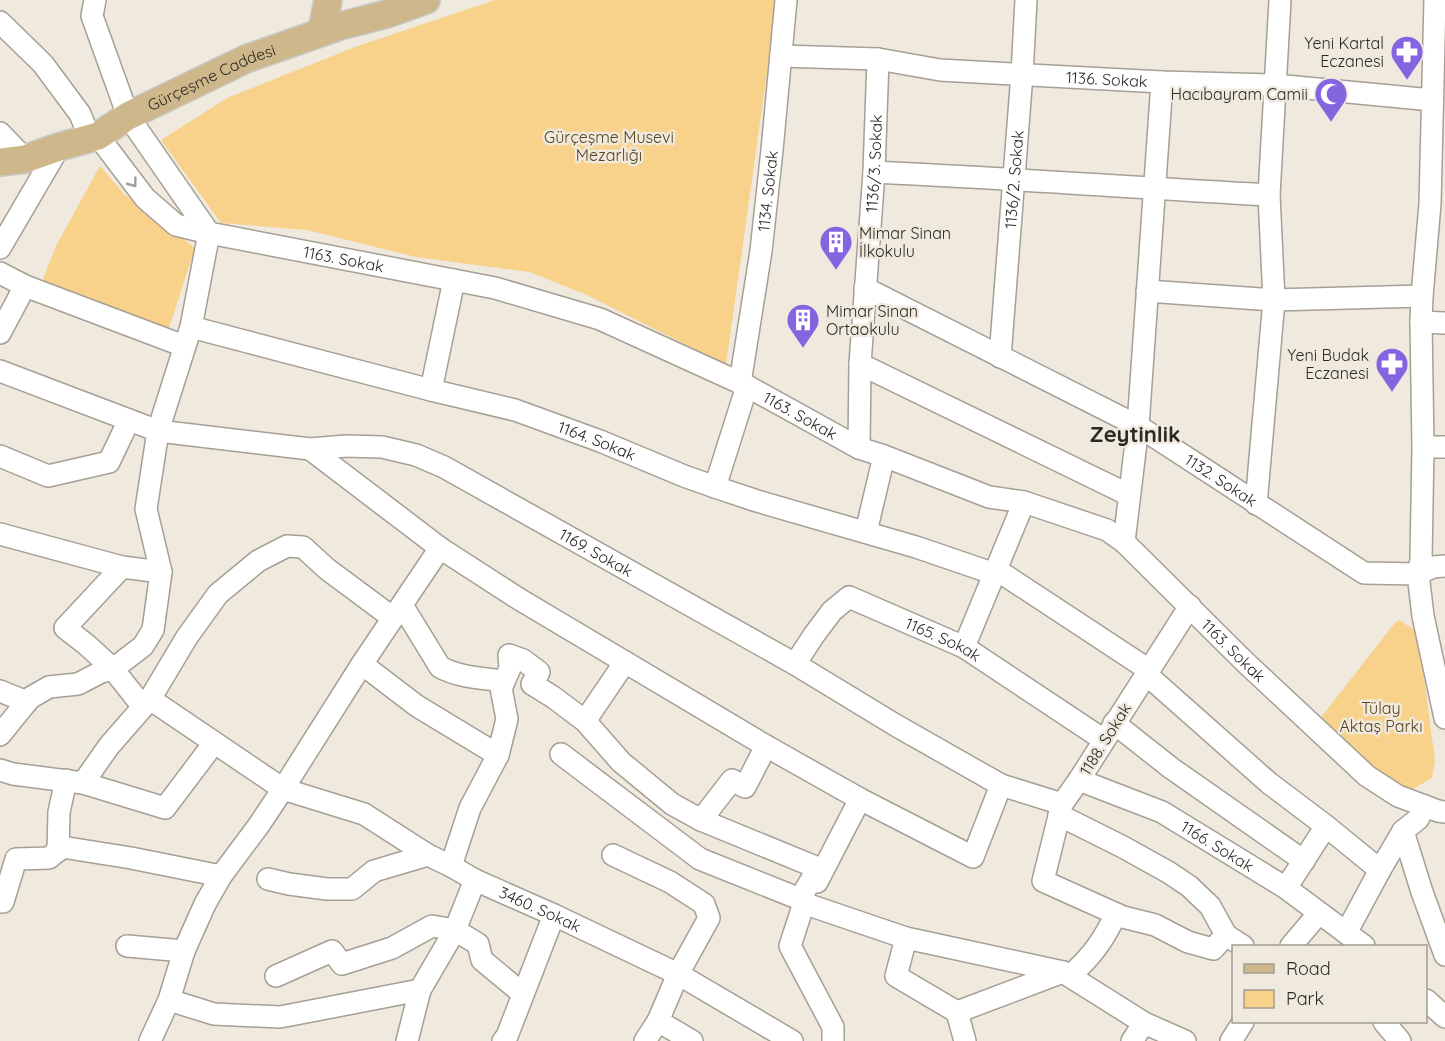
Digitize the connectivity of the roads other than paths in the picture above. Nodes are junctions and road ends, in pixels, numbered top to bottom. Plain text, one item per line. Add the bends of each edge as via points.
1 (95, 0) edge
2 (328, 0) edge
3 (786, 0) edge
4 (1026, 0) edge
5 (1280, 0) edge
6 (1435, 0) edge
7 (397, 4) edge
8 (336, 19) edge
9 (0, 22) edge
10 (781, 56) junction
11 (878, 59) junction
12 (1022, 75) junction
13 (1162, 82) junction
14 (1275, 85) junction
15 (1432, 100) junction
16 (128, 116) junction
17 (0, 134) edge
18 (94, 137) junction
19 (59, 147) junction
20 (13, 161) edge
21 (873, 172) junction
22 (1014, 179) junction
23 (1155, 189) junction
24 (1269, 195) junction
25 (1437, 204) edge
26 (209, 233) junction
27 (0, 248) edge
28 (0, 273) edge
29 (454, 280) junction
30 (25, 286) junction
31 (865, 288) junction
32 (1147, 291) junction
33 (1422, 296) junction
34 (1274, 300) junction
35 (1421, 322) junction
36 (1445, 323) edge
37 (0, 333) edge
38 (188, 336) junction
39 (1000, 357) junction
40 (860, 364) junction
41 (0, 371) edge
42 (743, 384) junction
43 (431, 390) junction
44 (129, 420) junction
45 (1138, 426) junction
46 (158, 431) junction
47 (1423, 447) junction
48 (1445, 447) edge
49 (859, 448) junction
50 (310, 449) junction
51 (0, 456) edge
52 (884, 456) junction
53 (715, 486) junction
54 (1129, 495) junction
55 (1024, 502) junction
56 (1256, 504) junction
57 (866, 532) junction
58 (0, 534) edge
59 (1124, 542) junction
60 (440, 548) junction
61 (1445, 566) edge
62 (122, 567) junction
63 (161, 572) junction
64 (996, 572) junction
65 (1418, 574) junction
66 (1190, 606) junction
67 (398, 612) junction
68 (964, 647) junction
69 (139, 649) junction
70 (625, 662) junction
71 (362, 664) junction
72 (795, 664) junction
73 (169, 668) junction
74 (113, 669) junction
75 (1147, 672) junction
76 (502, 684) junction
77 (0, 691) edge
78 (27, 702) junction
79 (147, 703) junction
80 (1445, 718) edge
81 (585, 721) junction
82 (1109, 732) junction
83 (0, 735) edge
84 (214, 743) junction
85 (766, 746) junction
86 (561, 754) dead end
87 (498, 755) junction
88 (0, 770) edge
89 (1079, 780) junction
90 (75, 782) junction
91 (1001, 785) junction
92 (283, 789) junction
93 (860, 799) junction
94 (1435, 809) edge
95 (1060, 810) junction
96 (701, 820) junction
97 (1326, 826) junction
98 (1403, 831) junction
99 (57, 851) junction
100 (428, 855) junction
101 (614, 855) dead end
102 (1304, 861) junction
103 (451, 866) junction
104 (1380, 870) junction
105 (220, 876) junction
106 (268, 879) dead end
107 (475, 880) junction
108 (1286, 888) junction
109 (0, 902) edge
110 (803, 902) junction
111 (1116, 914) junction
112 (1319, 914) junction
113 (554, 915) junction
114 (455, 930) junction
115 (1346, 933) junction
116 (906, 938) junction
117 (1234, 941) edge
118 (1292, 945) edge
119 (1363, 945) edge
120 (127, 946) dead end
121 (184, 951) junction
122 (1445, 955) edge
123 (678, 974) junction
124 (1066, 974) junction
125 (276, 976) dead end
126 (420, 990) junction
127 (524, 994) junction
128 (169, 1000) junction
129 (1427, 1002) edge
130 (957, 1012) junction
131 (1445, 1017) edge
132 (658, 1021) junction
133 (1144, 1023) junction
134 (1242, 1023) edge
135 (1385, 1023) edge
136 (150, 1041) edge
137 (407, 1041) edge
138 (503, 1041) edge
139 (645, 1041) edge
140 (692, 1041) edge
141 (792, 1041) edge
142 (833, 1041) edge
143 (965, 1041) edge
144 (1132, 1041) edge
145 (1185, 1041) edge
146 (1231, 1041) edge
147 (1400, 1041) edge

1 - 16 street via 92,16
2 - 8 main road
3 - 10 street, 1134. Sokak
4 - 12 street, 1136/2. Sokak
5 - 14 street
6 - 15 street
7 - 8 main road, Gürçeşme Caddesi
8 - 16 main road, Gürçeşme Caddesi
9 - 18 street, 1163. Sokak via 43,64
10 - 11 street, 1136. Sokak
10 - 42 street, 1134. Sokak
11 - 12 street, 1136. Sokak via 940,70
11 - 21 street, 1136/3. Sokak
12 - 13 street, 1136. Sokak
12 - 22 street, 1136/2. Sokak
13 - 14 street, 1136. Sokak
13 - 23 street
14 - 15 street, 1136. Sokak
14 - 24 street
15 - 25 street
16 - 18 main road, Gürçeşme Caddesi
16 - 26 street
17 - 20 street
18 - 19 main road, Gürçeşme Caddesi
18 -> 26 street, 1163. Sokak via 145,198 176,225
19 - 20 main road, Gürçeşme Caddesi
19 - 27 street
21 - 22 street
21 - 31 street, 1136/3. Sokak
22 - 23 street
22 - 39 street, 1136/2. Sokak
23 - 24 street
23 - 32 street
24 - 34 street
25 - 33 street
26 - 29 street, 1163. Sokak
26 - 38 street
28 - 30 street, 1164. Sokak
29 - 42 street, 1163. Sokak via 600,319
29 - 43 street
30 - 37 street
30 - 38 street, 1164. Sokak
31 - 39 street, 1132. Sokak
31 - 40 street, 1136/3. Sokak
32 - 34 street
32 - 45 street
33 - 34 street
33 - 35 street
34 - 56 street
35 - 36 street
35 - 47 street
38 - 43 street, 1164. Sokak
38 - 46 street
39 - 45 street, 1132. Sokak
40 - 49 street, 1136/3. Sokak
40 - 54 street
41 - 44 street, 1169. Sokak
42 - 49 street, 1163. Sokak
42 - 53 street, 1134. Sokak
43 - 53 street, 1164. Sokak via 515,410
44 - 46 street, 1169. Sokak
44 - 51 street via 109,462 48,476
45 - 54 street
45 - 56 street, 1132. Sokak
46 - 50 street, 1169. Sokak
46 - 63 street via 146,509
47 - 48 street
47 - 65 street
49 - 52 street, 1163. Sokak
50 - 60 street
50 - 72 street, 1169. Sokak via 382,447 444,467
52 - 55 street, 1163. Sokak via 989,497
52 - 57 street
53 - 57 street, 1164. Sokak
54 - 59 street
55 - 59 street, 1163. Sokak via 1107,531
55 - 64 street
56 - 65 street, 1132. Sokak via 1364,573
57 - 64 street, 1164. Sokak
58 - 62 street
59 - 66 street, 1163. Sokak
60 - 67 street
60 - 70 street
61 - 65 street, 1132. Sokak
62 - 63 street
62 - 74 street, 3460. Sokak via 65,628
63 - 69 street via 153,630
64 - 68 street
64 - 75 street, 1164. Sokak
65 - 80 street
66 - 75 street, 1188. Sokak
66 - 94 street, 1163. Sokak via 1367,776 1398,796
67 - 71 street
67 - 73 street via 327,569 303,547 287,546 258,561 218,594
67 - 76 street via 440,667 450,673
68 - 72 street, 1165. Sokak via 849,597 832,611
68 - 82 street, 1165. Sokak
69 - 73 street
69 - 74 street
70 - 81 street
70 - 85 street
71 - 87 street via 417,706
71 - 92 street
72 - 91 street, 1169. Sokak
73 - 79 street
74 - 78 street via 78,684 49,687
74 - 79 street, 3460. Sokak
75 - 82 street, 1188. Sokak
75 - 97 street via 1269,783
76 - 81 street via 510,668 509,655 523,660 539,672 532,684
76 - 87 street via 507,719
77 - 78 street
78 - 83 street
79 - 84 street, 3460. Sokak
79 - 90 street
81 - 96 street via 621,762 672,804
82 - 89 street, 1188. Sokak
82 - 102 street, 1165. Sokak via 1171,768
84 - 90 street via 165,808
84 - 92 street, 3460. Sokak
85 - 93 street
85 - 96 street via 745,787 732,780
86 - 110 street via 700,859
87 - 103 street via 470,808
88 - 90 street
89 - 95 street, 1188. Sokak
89 - 108 street, 1166. Sokak via 1162,812
90 - 99 street via 59,812
91 - 93 street via 973,857
91 - 95 street, 1169. Sokak
92 - 100 street, 3460. Sokak via 364,814
92 - 105 street
93 - 110 street
94 - 98 street
95 - 111 street, 1188. Sokak via 1043,881
95 - 117 street, 1169. Sokak via 1189,886 1210,906
96 - 110 street via 818,868
97 - 102 street
97 - 104 street
98 - 104 street
98 - 122 street
99 - 105 street via 62,847
99 - 109 street via 49,858 15,859 3,903
100 - 103 street, 3460. Sokak
100 - 106 street via 374,871 352,889 327,890
101 - 123 street via 670,882 704,904 710,918
102 - 108 street
103 - 107 street, 3460. Sokak
104 - 115 street
105 - 121 street
107 - 113 street, 3460. Sokak
107 - 114 street
108 - 112 street, 1166. Sokak
110 - 116 street
110 - 142 street via 790,946 833,1027
111 - 117 street via 1213,949
111 - 124 street via 1095,950
112 - 115 street, 1166. Sokak
112 - 118 street
113 - 123 street, 3460. Sokak
113 - 127 street
114 - 125 street via 432,926 392,948 342,964 332,951
114 - 126 street
114 - 127 street via 478,944 482,960
115 - 119 street, 1166. Sokak
116 - 124 street
116 - 130 street via 896,976
120 - 121 street
121 - 128 street
123 - 132 street
123 - 141 street, 3460. Sokak
124 - 130 street
124 - 133 street
126 - 128 street via 280,1017 214,1014
126 - 137 street
127 - 138 street
128 - 136 street
129 - 131 street
130 - 143 street
132 - 139 street
132 - 140 street
133 - 144 street
133 - 145 street
134 - 146 street
135 - 147 street

